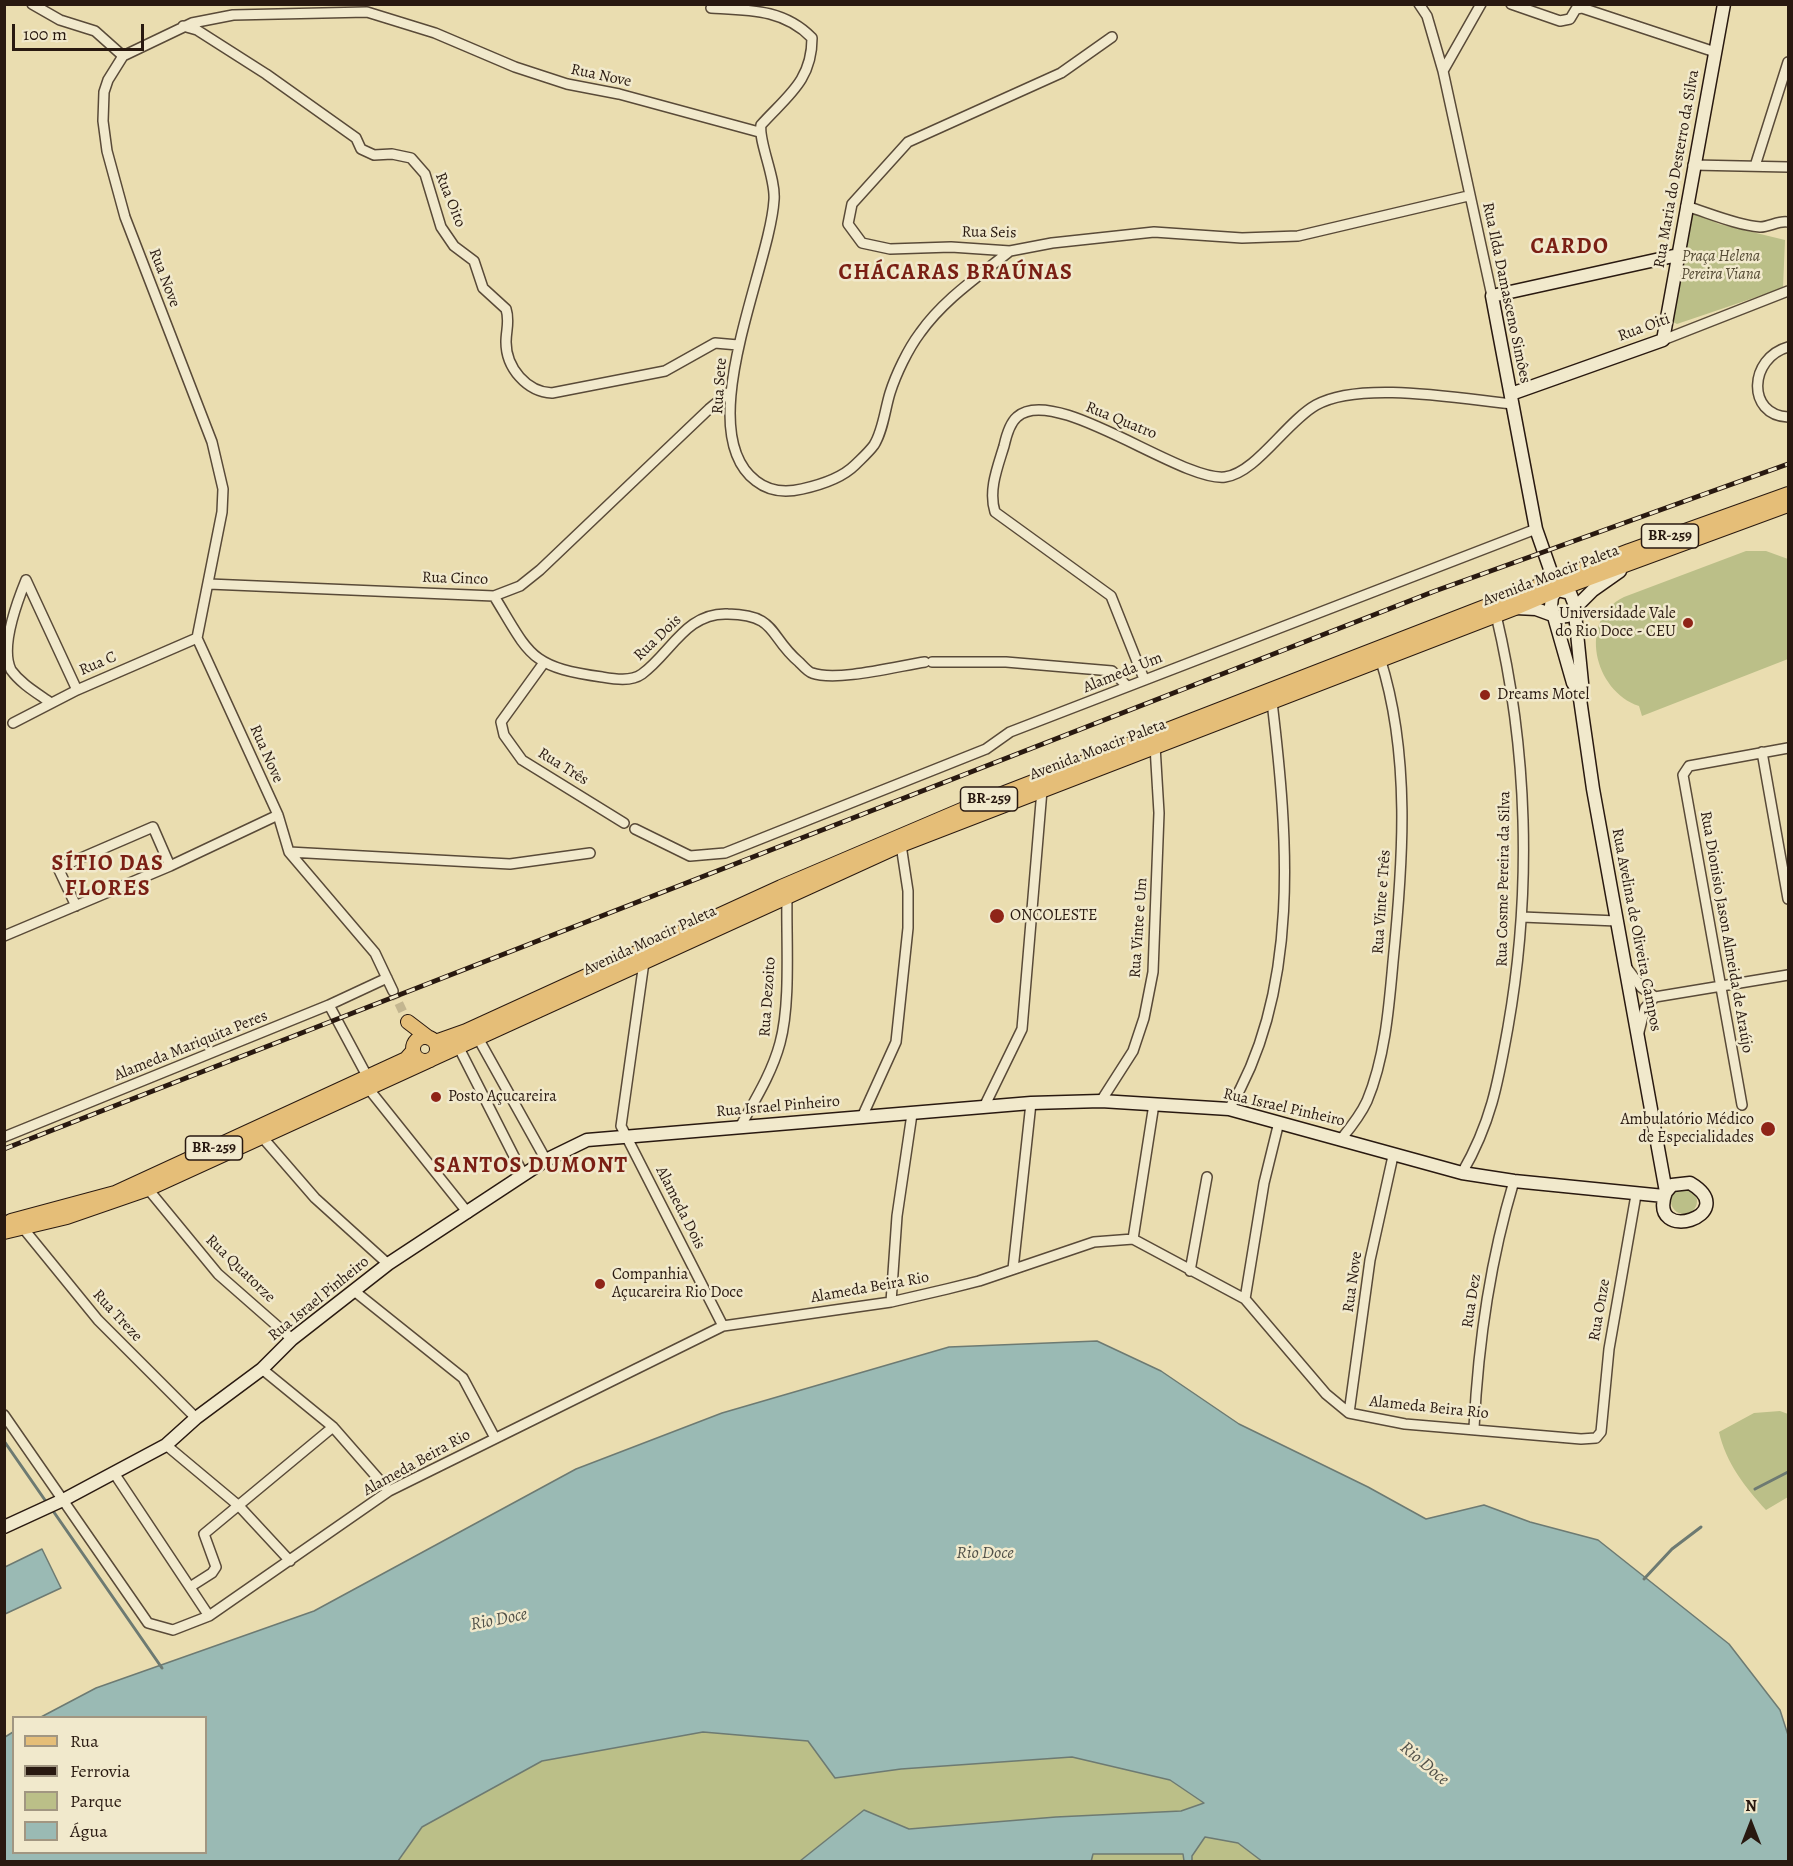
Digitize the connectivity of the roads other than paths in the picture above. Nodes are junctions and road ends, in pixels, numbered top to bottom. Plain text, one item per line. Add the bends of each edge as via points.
1 (33, 4) edge
2 (1419, 4) edge
3 (1481, 4) edge
4 (1511, 4) edge
5 (1724, 4) edge
6 (711, 8) dead end
7 (180, 26) junction
8 (1112, 37) dead end
9 (1715, 52) junction
10 (123, 56) junction
11 (1788, 62) edge
12 (1443, 71) junction
13 (759, 132) junction
14 (1693, 165) junction
15 (1755, 166) junction
16 (1788, 167) edge
17 (1468, 196) junction
18 (1686, 206) junction
19 (1788, 222) edge
20 (1010, 251) junction
21 (1678, 255) junction
22 (1788, 291) edge
23 (1492, 296) junction
24 (1663, 340) junction
25 (738, 345) junction
26 (1788, 347) edge
27 (731, 391) junction
28 (1512, 399) junction
29 (1788, 417) edge
30 (1788, 494) edge
31 (1788, 505) edge
32 (1536, 529) junction
33 (1631, 563) junction
34 (209, 584) junction
35 (1555, 585) junction
36 (494, 596) junction
37 (1515, 608) junction
38 (1574, 610) junction
39 (1496, 615) junction
40 (1553, 615) junction
41 (197, 638) junction
42 (1380, 658) junction
43 (543, 664) junction
44 (1144, 680) junction
45 (1127, 686) junction
46 (77, 690) junction
47 (1579, 692) junction
48 (1272, 702) junction
49 (51, 703) junction
50 (14, 723) dead end
51 (1155, 746) junction
52 (1788, 748) edge
53 (1762, 752) junction
54 (1042, 790) junction
55 (278, 816) junction
56 (624, 823) dead end
57 (635, 829) dead end
58 (901, 845) junction
59 (289, 852) junction
60 (590, 853) dead end
61 (170, 866) junction
62 (787, 896) junction
63 (1788, 899) edge
64 (76, 906) junction
65 (1522, 917) junction
66 (1617, 921) junction
67 (4, 936) edge
68 (644, 962) junction
69 (1627, 968) junction
70 (1788, 975) edge
71 (387, 978) junction
72 (1720, 986) junction
73 (393, 991) tunnel mouth
74 (1655, 997) junction
75 (329, 1005) junction
76 (1638, 1033) junction
77 (478, 1038) junction
78 (432, 1040) junction
79 (458, 1046) junction
80 (413, 1049) junction
81 (430, 1060) junction
82 (367, 1082) junction
83 (1101, 1101) junction
84 (1031, 1103) junction
85 (1154, 1104) junction
86 (1742, 1105) dead end
87 (984, 1107) junction
88 (1229, 1109) junction
89 (912, 1114) junction
90 (862, 1117) junction
91 (1279, 1122) junction
92 (740, 1127) junction
93 (626, 1135) junction
94 (4, 1137) edge
95 (262, 1137) junction
96 (1342, 1138) junction
97 (1393, 1156) junction
98 (546, 1160) junction
99 (1462, 1173) junction
100 (524, 1174) junction
101 (1662, 1174) junction
102 (1207, 1177) dead end
103 (1514, 1181) junction
104 (1681, 1182) junction
105 (148, 1189) junction
106 (1665, 1194) junction
107 (1636, 1195) junction
108 (468, 1213) junction
109 (4, 1222) edge
110 (22, 1228) junction
111 (4, 1232) edge
112 (1133, 1239) junction
113 (388, 1264) junction
114 (1013, 1269) junction
115 (1190, 1271) junction
116 (353, 1290) junction
117 (1245, 1299) junction
118 (891, 1302) junction
119 (723, 1326) junction
120 (292, 1339) junction
121 (262, 1369) junction
122 (1349, 1413) junction
123 (4, 1415) edge
124 (196, 1418) junction
125 (333, 1427) junction
126 (1474, 1428) junction
127 (1601, 1432) joint
128 (495, 1438) junction
129 (166, 1445) junction
130 (114, 1473) junction
131 (389, 1491) junction
132 (63, 1500) junction
133 (239, 1506) junction
134 (4, 1527) edge
135 (290, 1561) junction
136 (190, 1587) junction
137 (209, 1616) junction

1 - 10 street via 60,20 95,31
2 - 12 street, Rua Ilda Damasceno Simôes via 1427,16
3 - 12 street
4 - 9 street via 1560,21 1570,19 1576,9 1582,8
5 - 9 street, Rua Maria do Desterro da Silva
6 - 13 street via 753,10 789,19 812,38 812,59 800,84 761,125
7 - 10 street, Rua Nove
7 - 13 street, Rua Nove via 233,15 367,12 435,33 567,84
7 - 25 street, Rua Oito via 197,30 266,74 356,138 361,149 374,155 411,158 425,174 441,227 454,246 474,261 483,288 506,309 508,354 527,386 552,393 633,379 665,371 714,344
8 - 20 street, Rua Seis via 1061,73 908,142 852,204 848,224 862,243 890,249 951,247
9 - 14 street, Rua Maria do Desterro da Silva
10 - 34 street, Rua Nove via 104,92 107,151 125,217 212,442 223,489
11 - 15 street
12 - 17 street, Rua Ilda Damasceno Simôes
13 - 25 street, Rua Sete via 771,170 774,199 769,233
14 - 15 street
14 - 18 street, Rua Maria do Desterro da Silva
15 - 16 street
17 - 20 street, Rua Seis via 1298,236 1242,238 1154,232
17 - 23 street, Rua Ilda Damasceno Simôes
18 - 19 street via 1763,227
18 - 21 street, Rua Maria do Desterro da Silva
20 - 27 street, Rua Sete via 962,287 920,333 891,391 874,444 853,468 821,485 792,492 768,490 746,474 733,448
21 - 23 street
21 - 24 street, Rua Maria do Desterro da Silva
22 - 24 street, Rua Oiti
23 - 28 street, Rua Ilda Damasceno Simôes
24 - 28 street, Rua Oiti
25 - 27 street, Rua Sete
26 - 29 street via 1766,361 1756,384 1770,411
27 - 36 street, Rua Cinco via 540,570 520,586
28 - 32 street, Rua Ilda Damasceno Simôes
28 - 44 street, Rua Quatro via 1346,393 1302,414 1251,465 1226,477 1196,472 1072,418 1028,411 1016,417 994,482 991,500 995,512 1111,596
30 - 35 main road, Avenida Moacir Paleta / BR-259 via 1691,528
31 - 33 main road, Avenida Moacir Paleta / BR-259
32 - 35 street, Rua Ilda Damasceno Simôes
32 - 44 street, Alameda Um
33 - 35 main road, Avenida Moacir Paleta / BR-259
33 - 38 street via 1601,583
34 - 36 street, Rua Cinco
34 - 41 street, Rua Nove
35 - 37 main road, Avenida Moacir Paleta / BR-259
35 - 38 street via 1570,593
35 - 40 street, Rua Avelina de Oliveira Campos
35 - 78 main road, Avenida Moacir Paleta / BR-259 via 971,806 781,887 466,1031
36 - 43 street via 525,647
37 - 39 main road, Avenida Moacir Paleta / BR-259
37 - 40 street
38 - 40 street via 1567,616
38 - 47 street, Rua Avelina de Oliveira Campos via 1582,682
39 - 42 main road, Avenida Moacir Paleta / BR-259
39 - 65 street, Rua Cosme Pereira da Silva via 1507,663 1522,782
40 - 47 street, Rua Avelina de Oliveira Campos
41 - 46 street, Rua C
41 - 55 street, Rua Nove
42 - 48 main road, Avenida Moacir Paleta / BR-259
42 - 96 street, Rua Vinte e Três via 1395,730 1401,791 1398,918 1389,1002 1376,1071 1367,1101
43 - 45 street, Rua Dois via 620,680 641,675 697,621 711,614 729,614 768,623 791,655 812,673 851,675 928,662 1006,662 1112,671
43 - 56 street, Rua Três via 501,722 504,735 522,760
44 - 45 street, Alameda Um
45 - 57 street, Alameda Um via 1010,732 986,749 725,853 690,856
46 - 49 street, Rua C
46 - 49 street via 26,580 8,620 6,655 9,668 21,682
47 - 66 street, Rua Avelina de Oliveira Campos
48 - 51 main road, Avenida Moacir Paleta / BR-259
48 - 88 street via 1282,829 1282,915 1275,984 1262,1043
49 - 50 street, Rua C
51 - 54 main road, Avenida Moacir Paleta / BR-259
51 - 83 street, Rua Vinte e Um via 1159,813 1153,972 1134,1051
52 - 53 street
53 - 63 street
53 - 72 street, Rua Dionisio Jason Almeida de Araújo via 1685,770 1684,784
54 - 58 main road, Avenida Moacir Paleta / BR-259
54 - 87 street via 1022,1029
55 - 59 street, Rua Nove
55 - 61 street
58 - 62 main road, Avenida Moacir Paleta / BR-259
58 - 90 street via 909,928 896,1042
59 - 60 street via 510,864
59 - 71 street via 375,952
61 - 64 street
61 - 64 street via 153,828 58,868
62 - 68 main road, Avenida Moacir Paleta / BR-259
62 - 92 street, Rua Dezoito via 780,1043 765,1082
64 - 67 street
65 - 66 street
65 - 99 street, Rua Cosme Pereira da Silva via 1518,972 1494,1097 1480,1143
66 - 69 street, Rua Avelina de Oliveira Campos
68 - 77 main road, Avenida Moacir Paleta / BR-259
68 - 93 street, Alameda Dois via 620,1118
69 - 74 street via 1641,987
69 - 76 street, Rua Avelina de Oliveira Campos
70 - 72 street
71 - 73 street
71 - 75 street, Alameda Mariquita Peres
72 - 74 street
72 - 86 street, Rua Dionisio Jason Almeida de Araújo
74 - 76 street via 1646,1008
75 - 82 street
75 - 94 street, Alameda Mariquita Peres
76 - 101 street, Rua Avelina de Oliveira Campos
77 - 79 main road, Avenida Moacir Paleta / BR-259
77 - 98 street
78 - 80 main road via 421,1038
78 - 80 main road via 406,1017
78 - 81 main road via 437,1053
79 - 81 main road, Avenida Moacir Paleta / BR-259
79 - 100 street
80 - 81 main road via 420,1060
80 - 82 main road, Avenida Moacir Paleta / BR-259 via 406,1059
81 - 82 main road, Avenida Moacir Paleta / BR-259
82 - 95 main road, Avenida Moacir Paleta / BR-259
82 - 108 street
82 - 109 main road, Avenida Moacir Paleta / BR-259 via 115,1193
83 - 84 street, Rua Israel Pinheiro
83 - 85 street, Rua Israel Pinheiro
84 - 87 street, Rua Israel Pinheiro
84 - 114 street
85 - 88 street, Rua Israel Pinheiro
85 - 112 street
87 - 89 street, Rua Israel Pinheiro
88 - 91 street, Rua Israel Pinheiro
89 - 90 street, Rua Israel Pinheiro
89 - 118 street via 899,1194
90 - 92 street, Rua Israel Pinheiro
91 - 96 street, Rua Israel Pinheiro
91 - 117 street via 1264,1183
92 - 93 street, Rua Israel Pinheiro
93 - 98 street, Rua Israel Pinheiro via 587,1140
93 - 119 street, Alameda Dois
95 - 105 main road, Avenida Moacir Paleta / BR-259
95 - 113 street via 315,1198
96 - 97 street, Rua Israel Pinheiro
97 - 99 street, Rua Israel Pinheiro
97 - 122 street, Rua Nove via 1370,1260
98 - 100 street, Rua Israel Pinheiro
99 - 103 street, Rua Israel Pinheiro
100 - 108 street, Rua Israel Pinheiro
101 - 104 street, Rua Avelina de Oliveira Campos via 1670,1181
101 - 106 street, Rua Avelina de Oliveira Campos
102 - 115 street
103 - 107 street, Rua Israel Pinheiro
103 - 126 street, Rua Dez via 1489,1289
104 - 106 street
104 - 106 street, Rua Avelina de Oliveira Campos via 1690,1183 1703,1193 1705,1207 1697,1219 1687,1223 1674,1221 1664,1209
105 - 110 main road, Avenida Moacir Paleta / BR-259 via 98,1208
105 - 120 street, Rua Quatorze via 218,1274
106 - 107 street, Rua Israel Pinheiro
107 - 127 street, Rua Onze via 1609,1348
108 - 113 street, Rua Israel Pinheiro
110 - 111 main road, Avenida Moacir Paleta / BR-259
110 - 124 street, Rua Treze via 98,1320
112 - 114 street, Alameda Beira Rio via 1094,1242
112 - 115 street, Alameda Beira Rio
113 - 116 street, Rua Israel Pinheiro
114 - 118 street, Alameda Beira Rio
115 - 117 street, Alameda Beira Rio
116 - 120 street, Rua Israel Pinheiro
116 - 128 street via 463,1378
117 - 122 street, Alameda Beira Rio via 1326,1394
118 - 119 street, Alameda Beira Rio
119 - 128 street, Alameda Beira Rio
120 - 121 street, Rua Israel Pinheiro
121 - 124 street, Rua Israel Pinheiro
121 - 125 street
122 - 126 street, Alameda Beira Rio via 1393,1422
123 - 132 street
124 - 129 street, Rua Israel Pinheiro
125 - 131 street
125 - 133 street
126 - 127 street, Alameda Beira Rio via 1581,1439 1596,1438
128 - 131 street, Alameda Beira Rio
129 - 130 street, Rua Israel Pinheiro
129 - 133 street
130 - 132 street, Rua Israel Pinheiro
130 - 136 street
131 - 135 street, Alameda Beira Rio
132 - 134 street, Rua Israel Pinheiro
132 - 137 street, Alameda Beira Rio via 148,1623 173,1630
133 - 135 street
133 - 136 street via 204,1534 216,1567
135 - 137 street, Alameda Beira Rio
136 - 137 street

